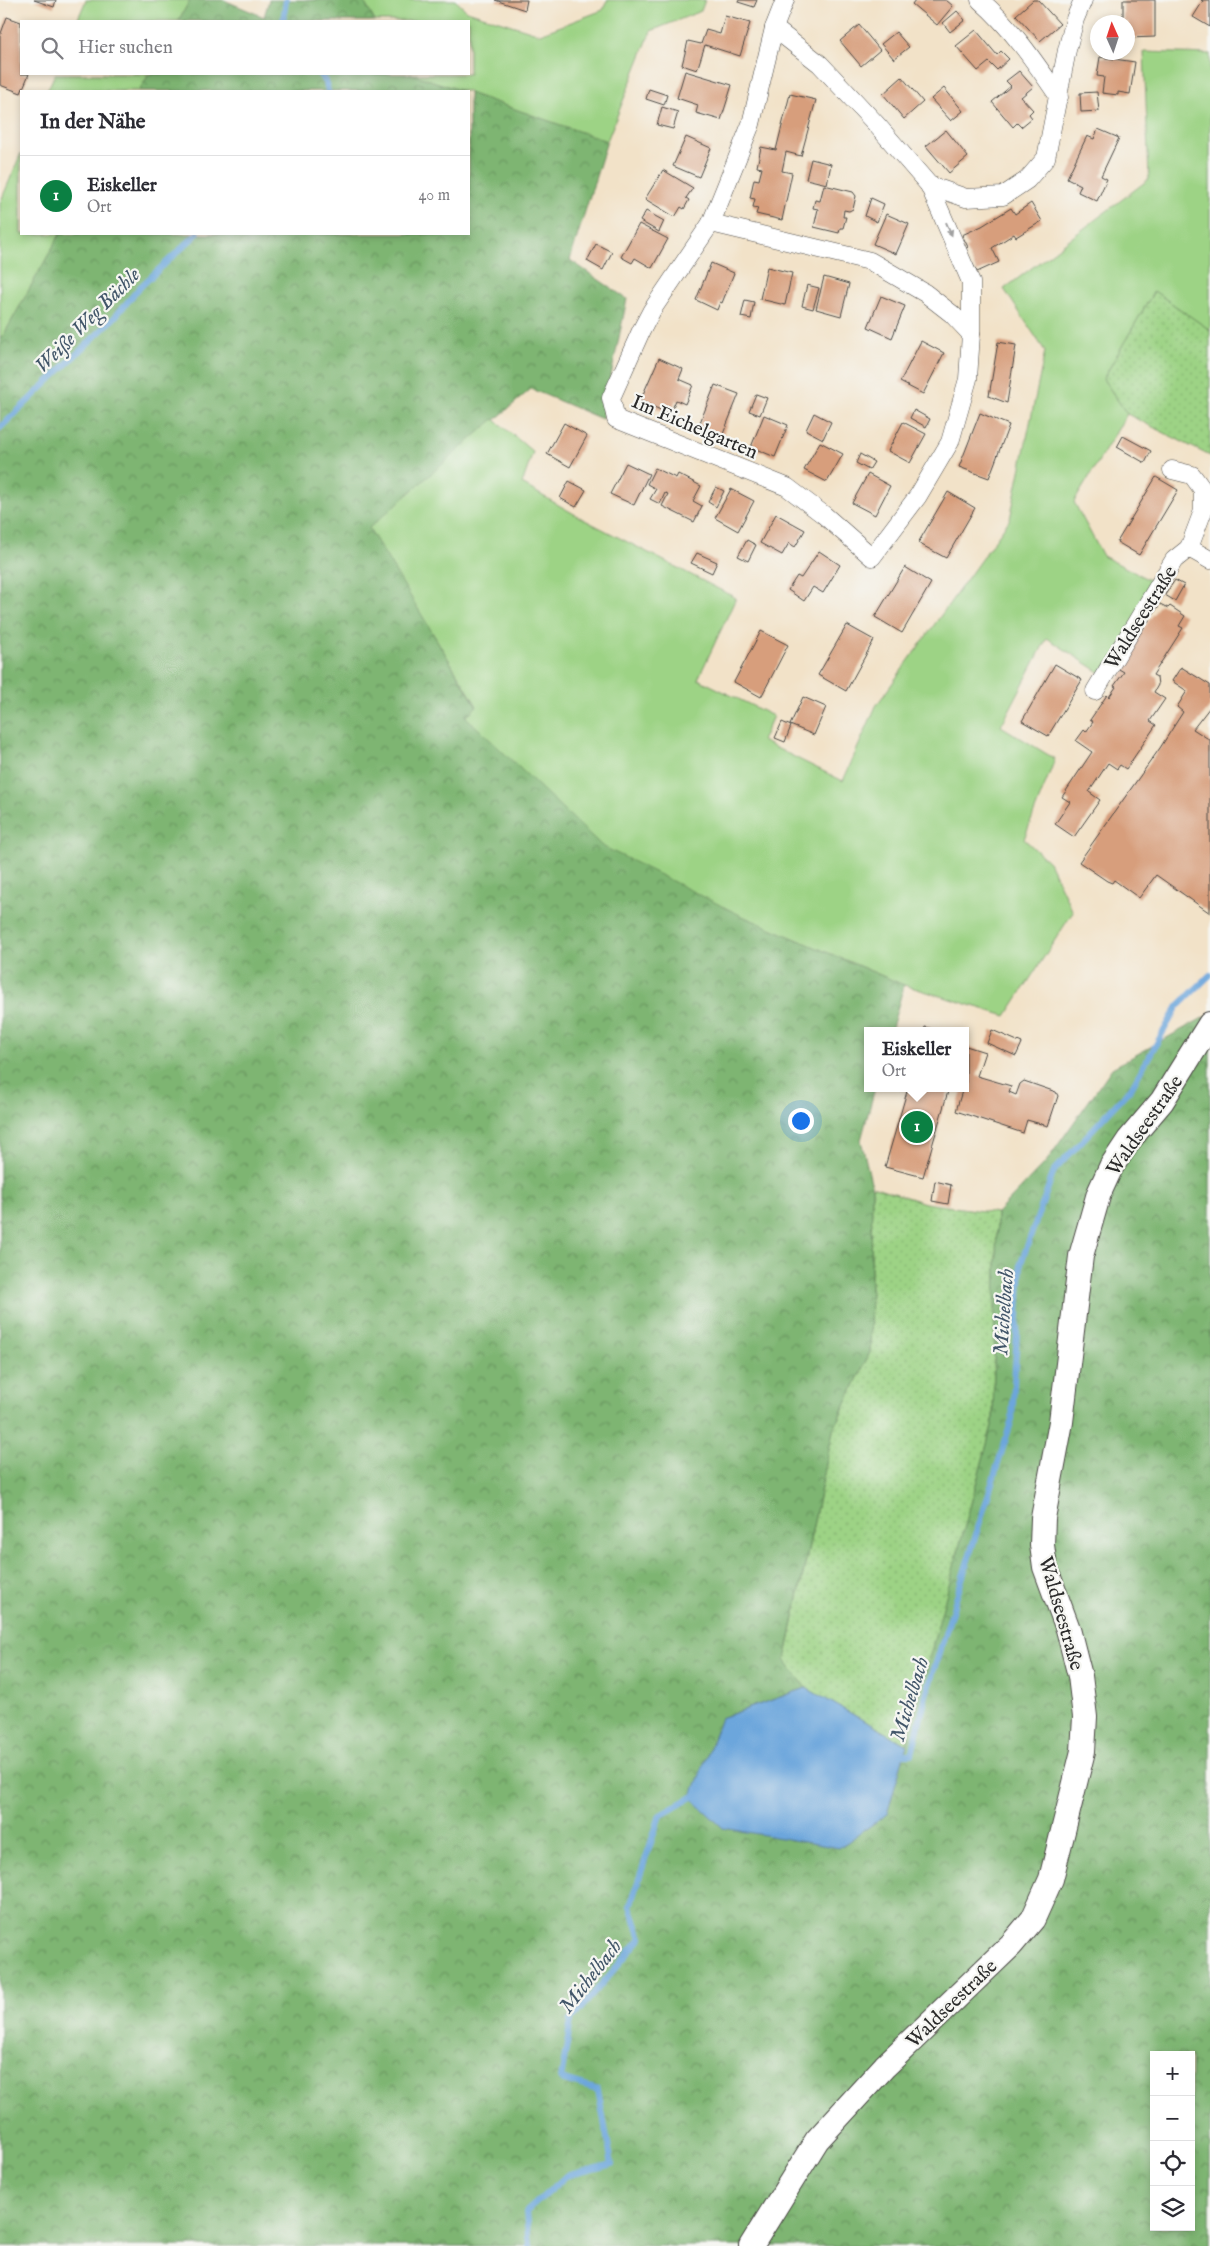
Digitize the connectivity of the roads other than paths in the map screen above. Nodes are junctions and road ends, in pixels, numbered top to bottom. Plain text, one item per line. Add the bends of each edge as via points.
1 (785, 0) edge
2 (980, 0) edge
3 (1083, 0) edge
4 (774, 28) junction
5 (1059, 97) junction
6 (928, 185) junction
7 (711, 223) junction
8 (972, 334) junction
9 (1172, 470) dead end
10 (1189, 548) junction
11 (1210, 560) edge
12 (1095, 690) dead end
13 (1210, 1024) edge
14 (751, 2246) edge

1 - 4 street
2 - 5 street via 1003,20
3 - 5 street via 1067,50
4 - 6 street, Im Eichelgarten via 820,64
4 - 7 street via 751,124
5 - 6 street via 1046,158 1027,180 1003,196 966,198
6 -> 8 street, Im Eichelgarten via 971,282
7 - 8 street via 870,261 926,293
7 - 8 street, Im Eichelgarten via 641,331 611,398 616,419 787,487 872,556 918,496 950,442 968,380
9 - 10 street, Waldseestraße via 1192,475 1203,490 1203,511
10 - 11 street, Waldseestraße
10 - 12 street, Waldseestraße via 1174,560
13 - 14 street, Waldseestraße via 1162,1101 1128,1140 1111,1167 1099,1193 1081,1256 1061,1422 1043,1518 1042,1545 1046,1568 1068,1629 1080,1676 1085,1717 1083,1751 1051,1879 1033,1918 1011,1945 885,2066 817,2140

